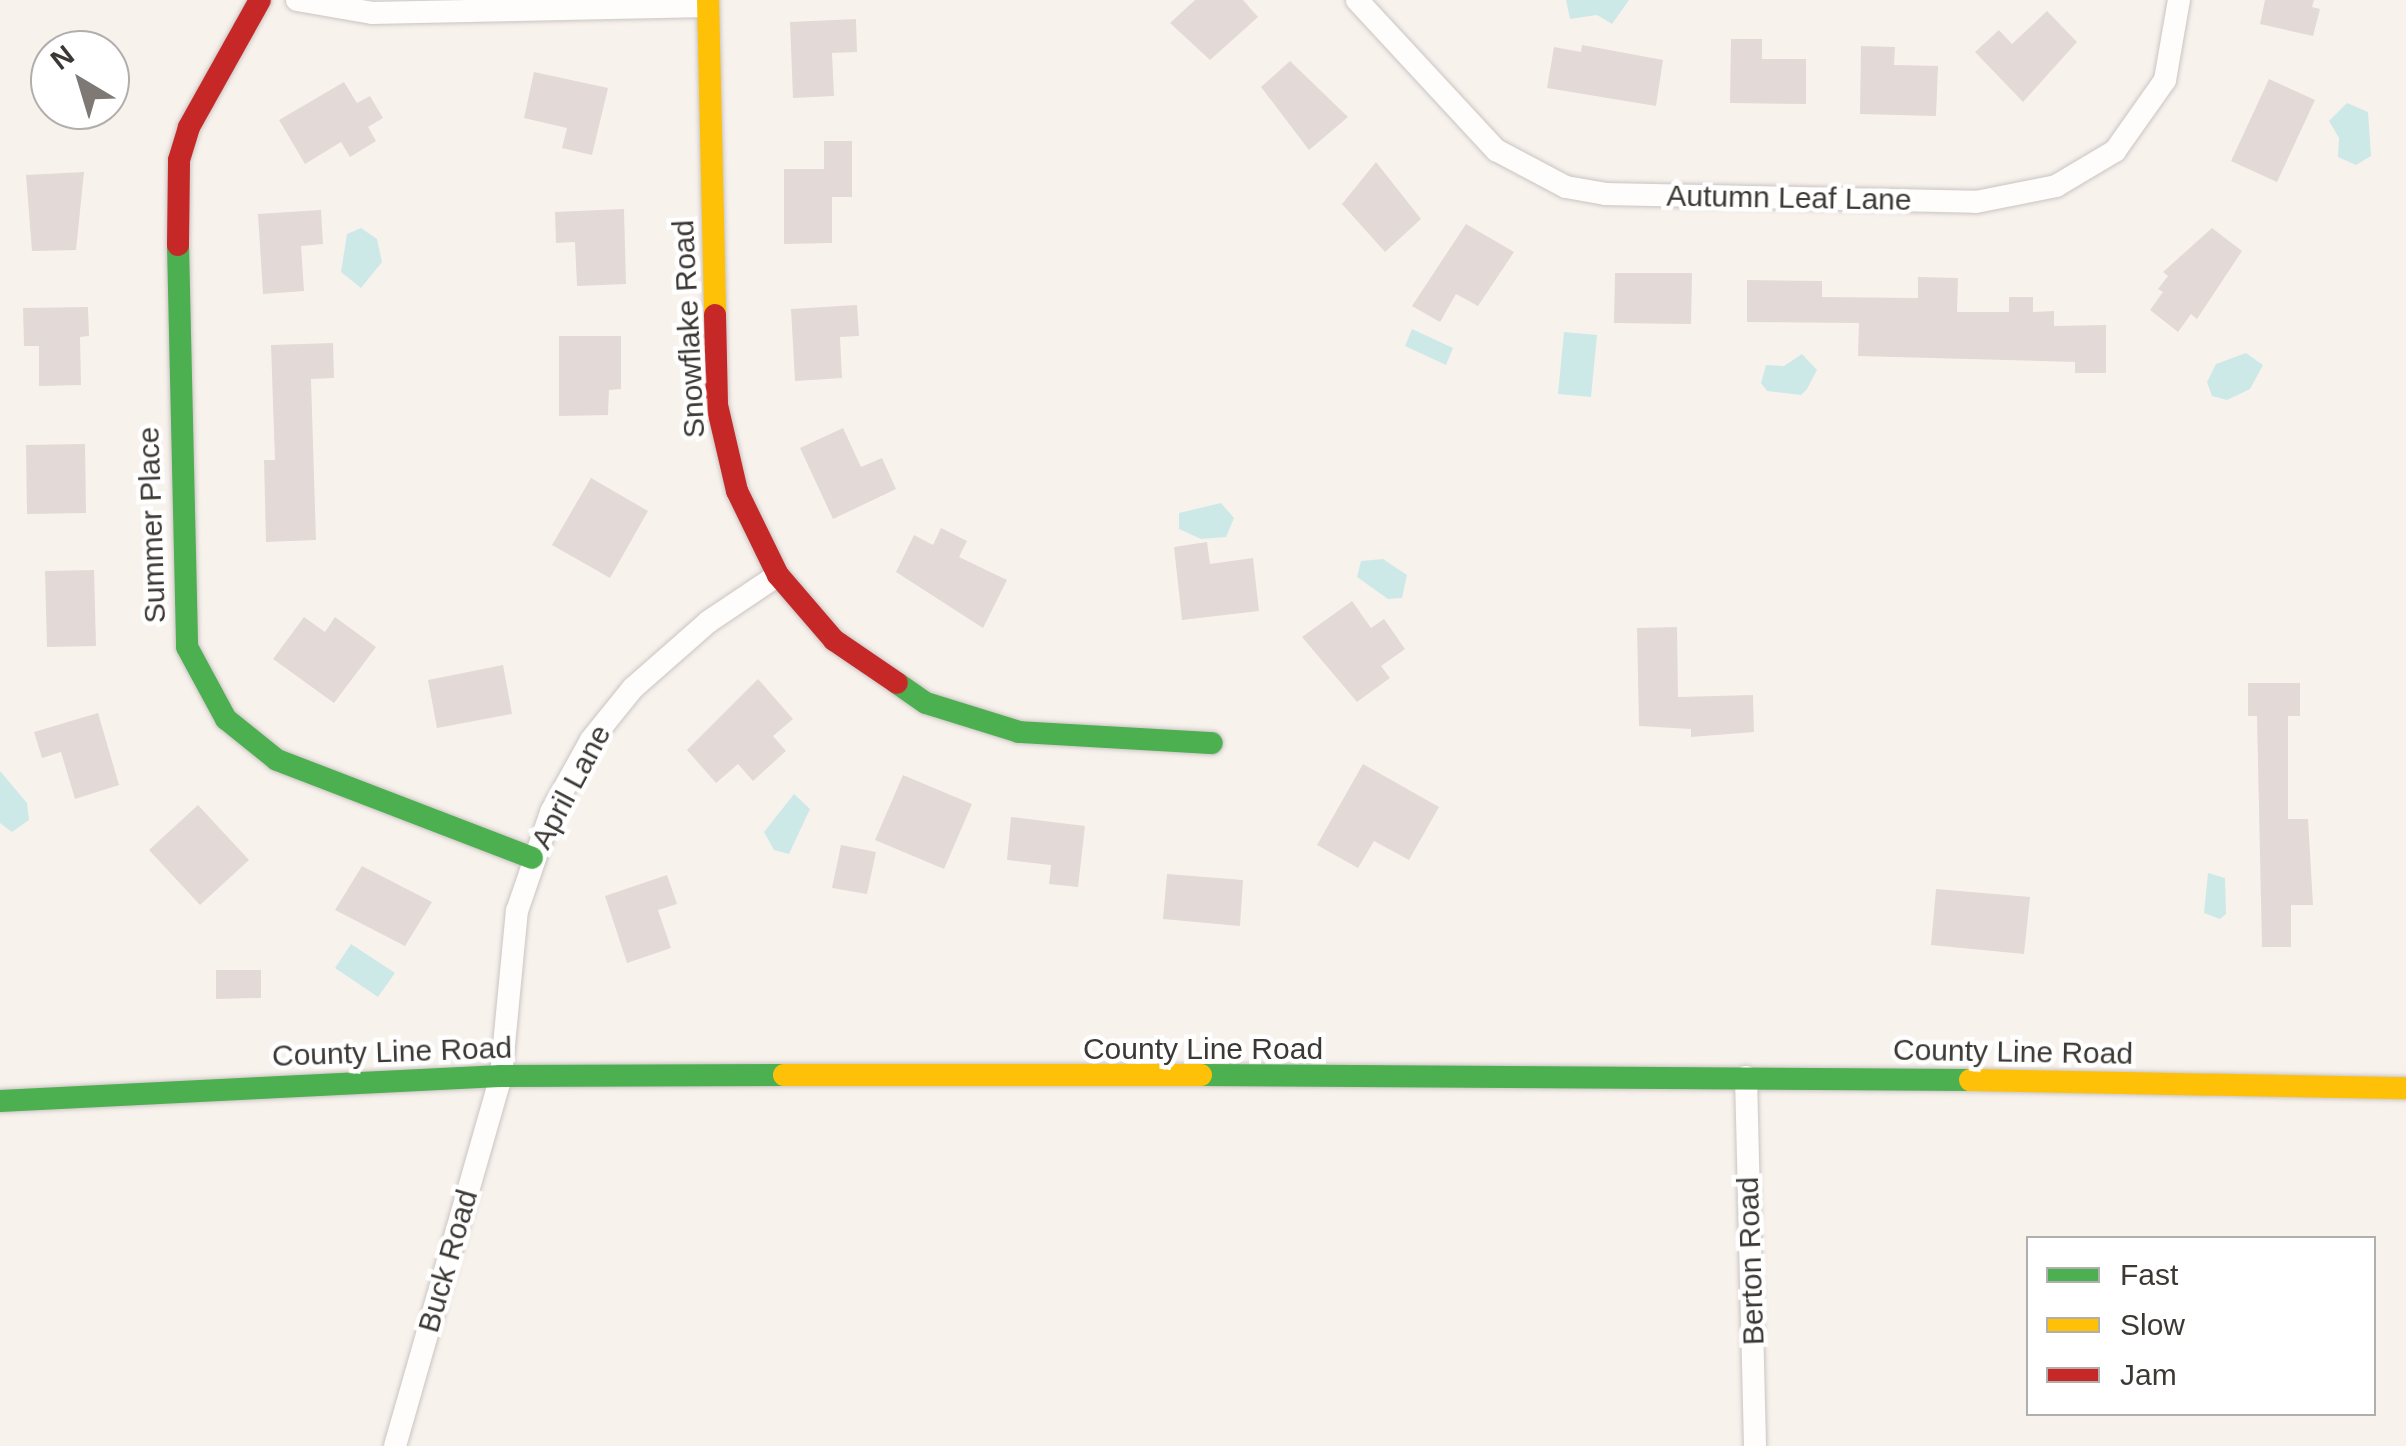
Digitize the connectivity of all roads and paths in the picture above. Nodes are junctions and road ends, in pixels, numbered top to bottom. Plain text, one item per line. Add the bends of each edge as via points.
1 (260, 0) edge
2 (297, 0) edge
3 (1357, 0) edge
4 (2180, 0) edge
5 (708, 3) edge
6 (778, 575) junction
7 (1212, 743) dead end
8 (532, 858) junction
9 (502, 1076) junction
10 (1746, 1077) junction
11 (2406, 1088) edge
12 (0, 1101) edge
13 (394, 1446) edge
14 (1756, 1446) edge

1 - 8 main road, Summer Place via 189,127 179,160 176,338 187,647 226,719 276,760
2 - 5 street via 372,13
3 - 4 street, Autumn Leaf Lane via 1496,150 1566,187 1606,194 1976,202 2056,186 2115,151 2165,80
5 - 6 main road, Snowflake Road via 716,406 737,491
6 - 7 main road, Snowflake Road via 834,640 926,703 1020,732
6 - 8 street, April Lane via 664,656 622,701 568,779
8 - 9 street, April Lane via 517,912
9 - 10 main road, County Line Road
9 - 12 main road, County Line Road
9 - 13 street, Buck Road
10 - 11 main road, County Line Road
10 - 14 street, Berton Road

